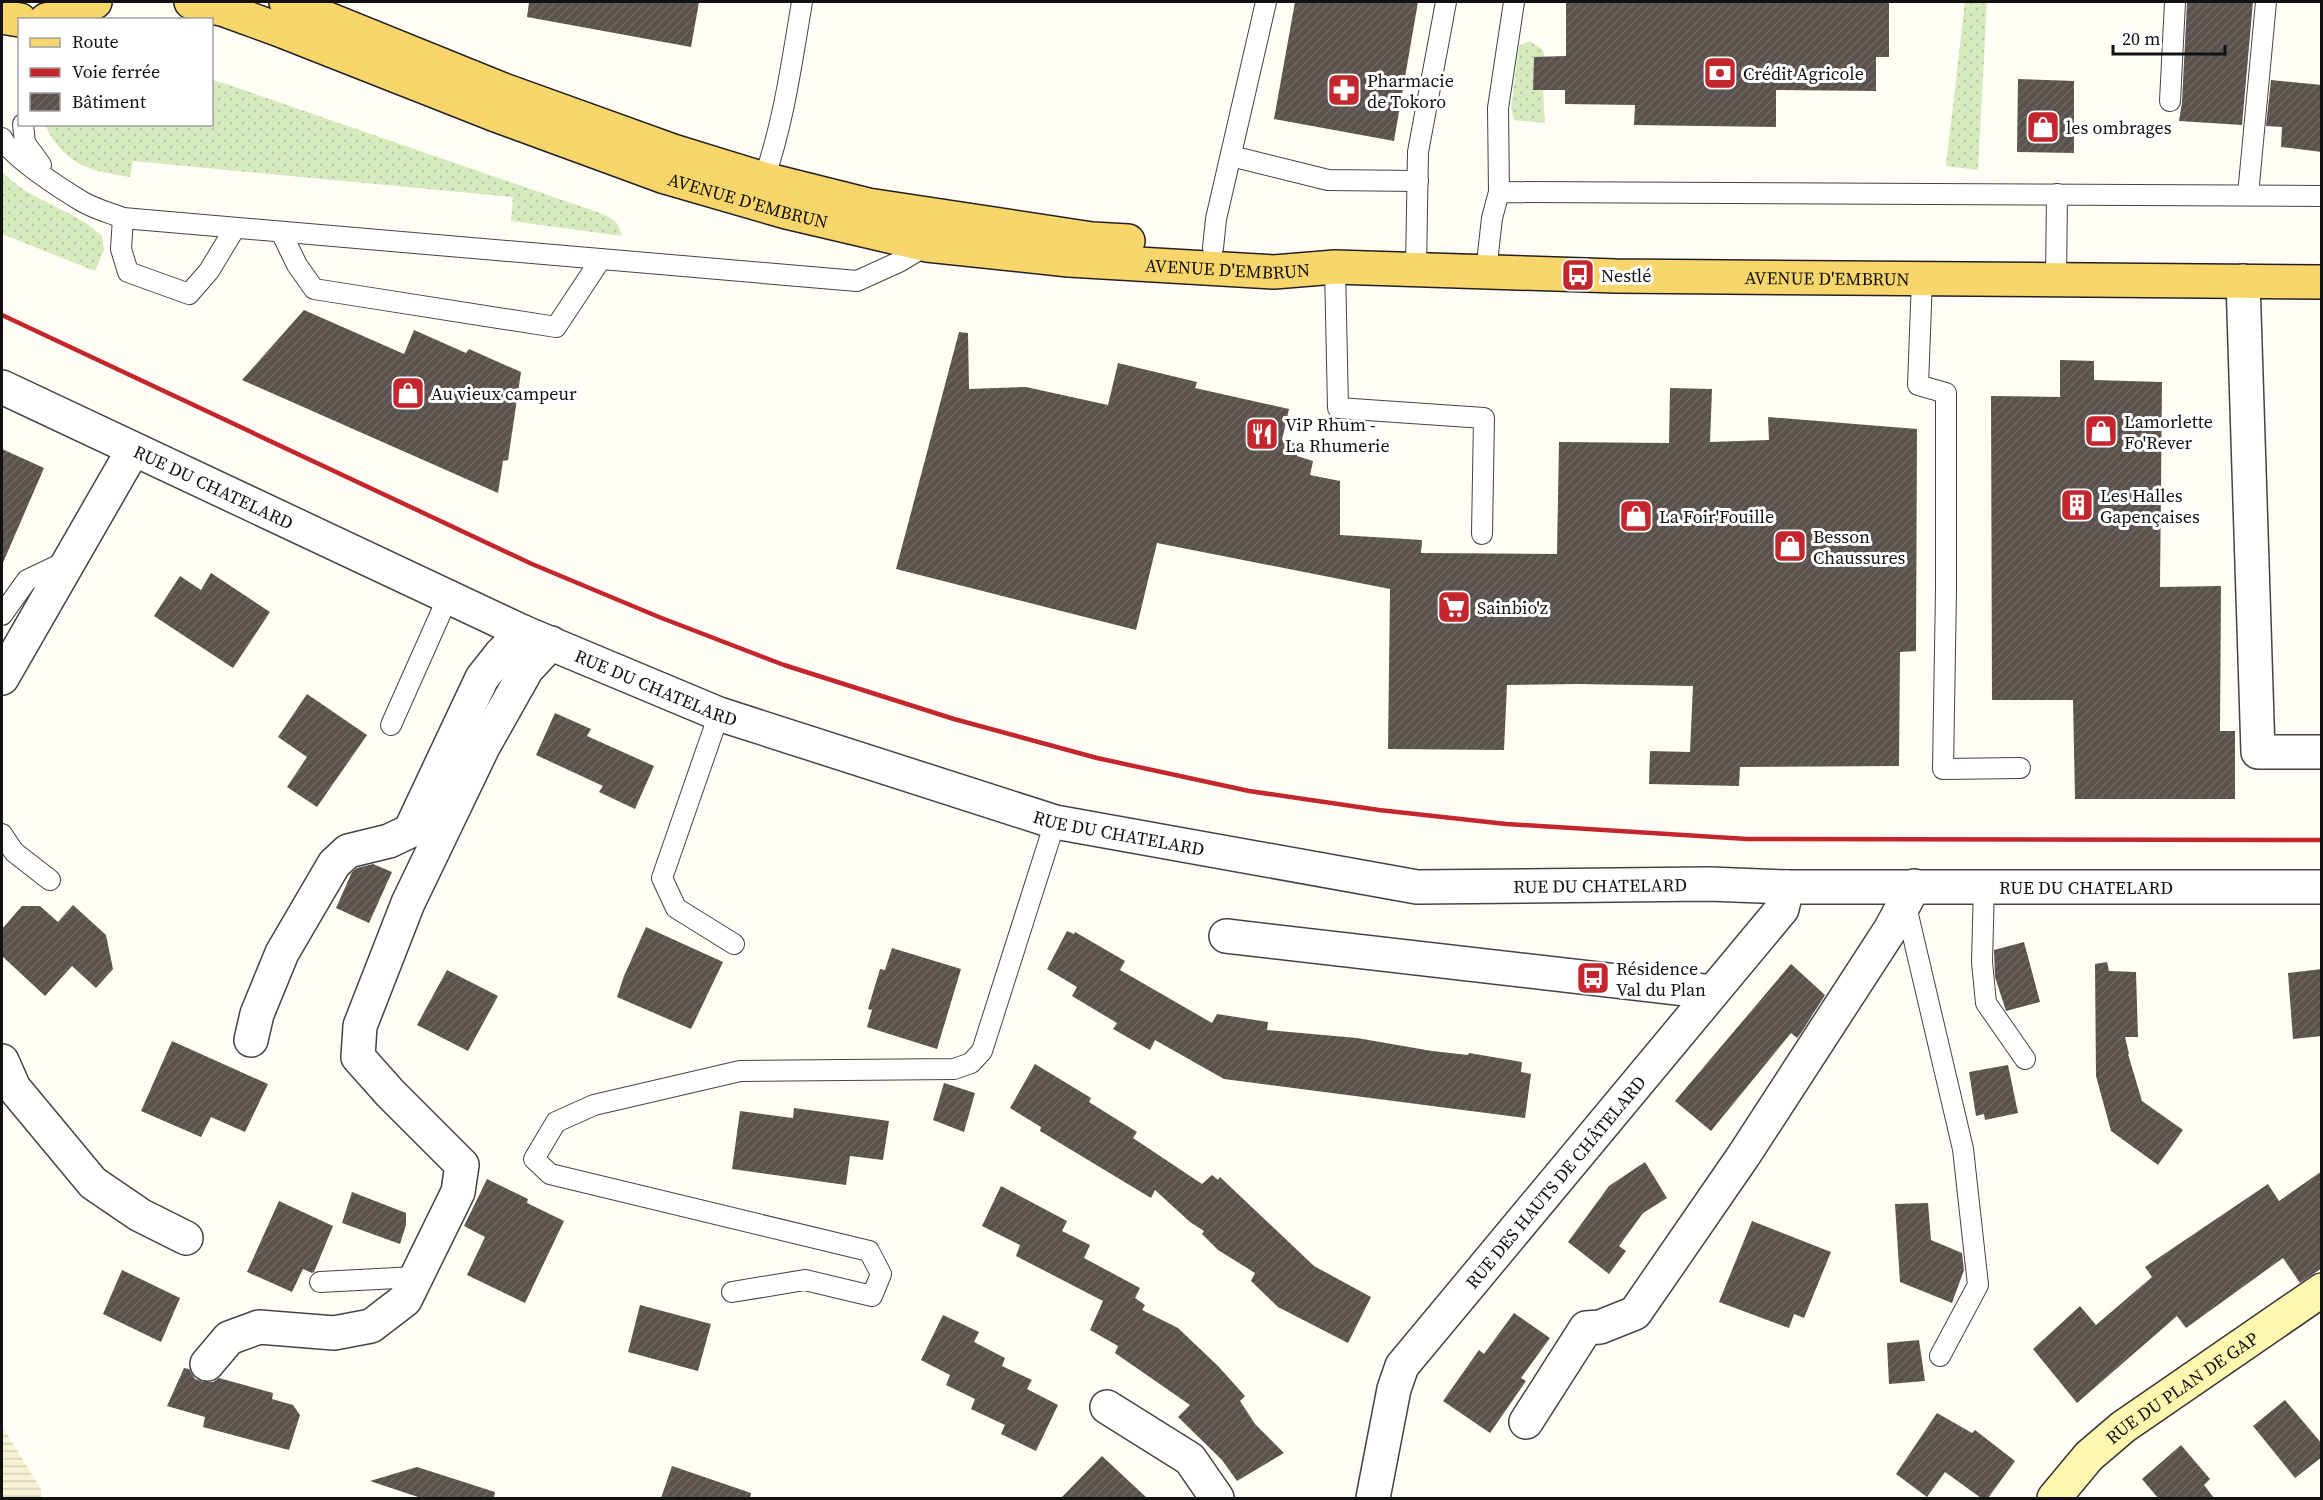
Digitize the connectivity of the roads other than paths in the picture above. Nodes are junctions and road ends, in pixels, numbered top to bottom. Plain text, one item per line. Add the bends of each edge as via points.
1 (95, 2) edge
2 (191, 2) edge
3 (286, 2) edge
4 (802, 2) edge
5 (1266, 2) edge
6 (1446, 2) edge
7 (1514, 2) edge
8 (2175, 2) edge
9 (2266, 2) edge
10 (2, 17) edge
11 (54, 18) edge
12 (18, 20) edge
13 (2170, 101) dead end
14 (23, 126) edge
15 (2, 138) edge
16 (1231, 156) junction
17 (764, 179) junction
18 (53, 181) junction
19 (1418, 181) junction
20 (1499, 192) junction
21 (2057, 194) junction
22 (2248, 195) junction
23 (2322, 196) edge
24 (123, 218) junction
25 (235, 228) junction
26 (281, 231) junction
27 (927, 245) junction
28 (1213, 248) junction
29 (601, 259) junction
30 (1335, 267) junction
31 (1416, 268) junction
32 (1486, 272) junction
33 (1922, 279) junction
34 (2056, 280) junction
35 (2243, 281) junction
36 (2322, 282) edge
37 (2, 387) edge
38 (133, 450) junction
39 (1482, 534) dead end
40 (72, 559) junction
41 (448, 597) junction
42 (2, 615) edge
43 (537, 638) junction
44 (2, 678) edge
45 (719, 714) junction
46 (391, 725) dead end
47 (2322, 752) edge
48 (2020, 768) dead end
49 (1055, 822) junction
50 (2, 834) edge
51 (50, 880) dead end
52 (1984, 886) junction
53 (1787, 887) junction
54 (2322, 887) edge
55 (1909, 894) junction
56 (1226, 936) dead end
57 (734, 944) dead end
58 (1712, 992) junction
59 (251, 1040) dead end
60 (2025, 1059) dead end
61 (2, 1061) edge
62 (186, 1238) dead end
63 (416, 1277) junction
64 (321, 1282) dead end
65 (2322, 1290) edge
66 (732, 1292) dead end
67 (1940, 1356) dead end
68 (207, 1364) dead end
69 (1107, 1407) dead end
70 (1526, 1422) dead end
71 (1216, 1498) edge
72 (1373, 1498) edge
73 (2054, 1498) edge

1 - 11 main road
2 - 27 main road, AVENUE D'EMBRUN via 277,29 665,177 859,231
3 - 17 main road, AVENUE D'EMBRUN via 501,89 673,152
4 - 17 lane via 774,151
5 - 16 lane
6 - 19 lane via 1418,152
7 - 20 lane via 1498,108
8 - 13 lane
9 - 22 lane
10 - 12 main road
14 - 18 lane via 25,143
15 - 18 lane via 20,158
16 - 19 lane via 1328,180
16 - 28 lane
17 - 28 main road, AVENUE D'EMBRUN via 868,205 1092,239
18 - 24 lane via 85,203
19 - 31 lane
20 - 21 lane
20 - 32 lane
21 - 22 lane
21 - 34 lane
22 - 23 lane
24 - 25 lane
24 - 25 lane via 121,249 128,272 189,294 209,271
25 - 26 lane
26 - 29 lane
26 - 29 lane via 314,289 555,327
27 - 29 lane via 900,262 857,280
27 - 30 main road, AVENUE D'EMBRUN via 1069,260 1263,271
28 - 30 main road, AVENUE D'EMBRUN
30 - 31 main road, AVENUE D'EMBRUN
30 - 39 lane via 1338,408 1484,418
31 - 32 main road, AVENUE D'EMBRUN
32 - 33 main road, AVENUE D'EMBRUN
33 - 34 main road, AVENUE D'EMBRUN
33 - 48 lane via 1918,385 1946,393 1943,769
34 - 35 main road, AVENUE D'EMBRUN
35 - 36 main road, AVENUE D'EMBRUN
35 - 47 street via 2258,752
37 - 38 street, RUE DU CHATELARD
38 - 40 street
38 - 41 street, RUE DU CHATELARD
40 - 42 lane via 27,580
40 - 44 street
41 - 43 street, RUE DU CHATELARD
41 - 46 lane
43 - 45 street, RUE DU CHATELARD
43 - 59 street via 501,654 482,678 410,831 389,841 348,851 334,864 282,953 257,1014
43 - 63 street via 527,669 483,747 408,903 360,1026 358,1057 462,1165 458,1192
45 - 49 street, RUE DU CHATELARD
45 - 57 lane via 662,878 676,908
49 - 53 street, RUE DU CHATELARD via 1417,887
49 - 66 lane via 982,1051 970,1063 954,1069 740,1071 594,1105 556,1122 534,1159 550,1174 869,1251 881,1274 872,1296 805,1280
50 - 51 lane via 14,852
52 - 54 street, RUE DU CHATELARD
52 - 55 street, RUE DU CHATELARD
52 - 60 lane via 1982,962 1986,1003
53 - 55 street, RUE DU CHATELARD
53 - 58 street, RUE DES HAUTS DE CHÂTELARD via 1782,909
55 - 67 lane via 1963,1149 1978,1285
55 - 70 street via 1890,930 1744,1155 1635,1313 1600,1327 1586,1328
56 - 58 street
58 - 72 street, RUE DES HAUTS DE CHÂTELARD via 1402,1366
61 - 62 street via 15,1088 93,1184 140,1215
63 - 64 lane
63 - 68 street via 405,1300 371,1326 334,1333 259,1328 229,1338
65 - 73 main road, RUE DU PLAN DE GAP via 2123,1427 2089,1456
69 - 71 street via 1190,1459

